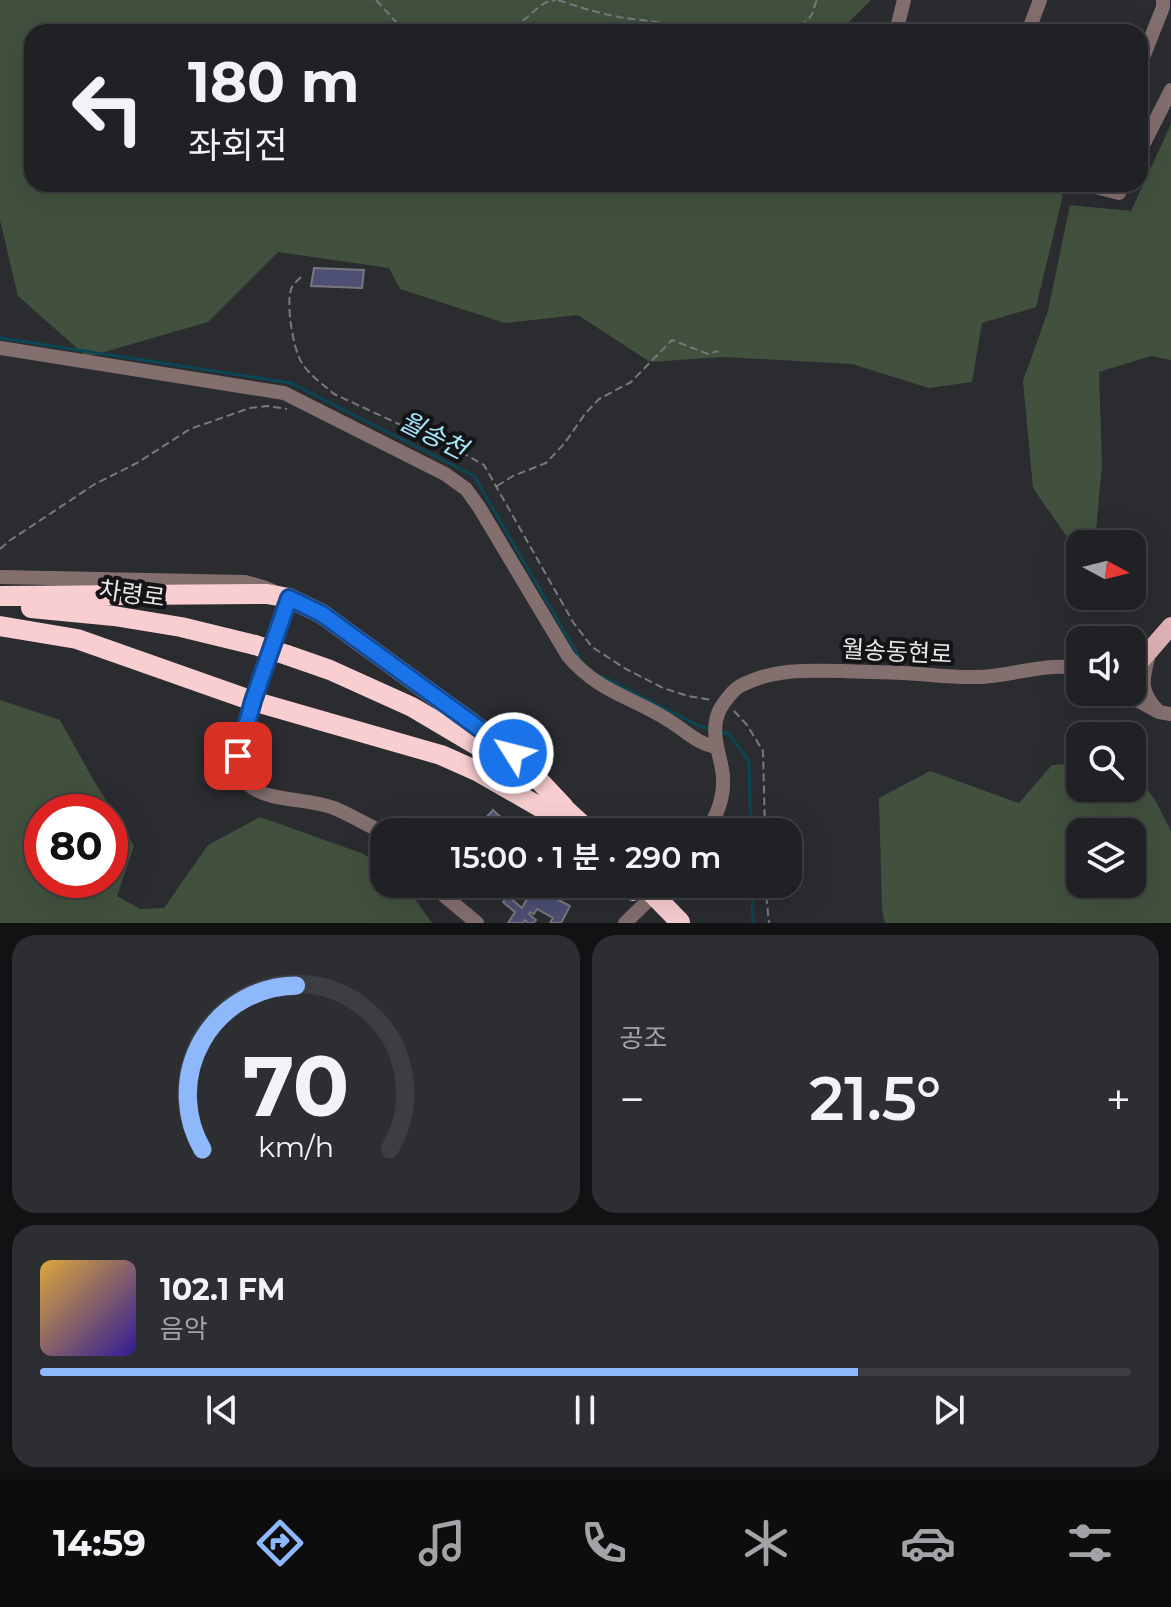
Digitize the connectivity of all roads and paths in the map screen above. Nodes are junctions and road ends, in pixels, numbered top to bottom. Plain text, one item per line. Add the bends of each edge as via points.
1 (376, 0) edge
2 (557, 0) edge
3 (817, 0) edge
4 (904, 0) edge
5 (1040, 0) edge
6 (1163, 0) edge
7 (397, 24) edge
8 (506, 24) edge
9 (664, 24) edge
10 (803, 24) edge
11 (902, 24) edge
12 (1031, 24) edge
13 (1148, 45) edge
14 (1171, 90) edge
15 (1148, 135) edge
16 (301, 277) dead end
17 (0, 348) edge
18 (718, 351) dead end
19 (316, 407) junction
20 (496, 487) junction
21 (0, 549) edge
22 (0, 577) edge
23 (0, 596) edge
24 (289, 598) junction
25 (0, 607) edge
26 (0, 619) edge
27 (0, 626) edge
28 (1171, 626) edge
29 (1150, 650) junction
30 (254, 651) junction
31 (1146, 652) edge
32 (1146, 655) edge
33 (1066, 667) edge
34 (253, 701) junction
35 (724, 704) junction
36 (1146, 704) edge
37 (1165, 713) edge
38 (716, 742) junction
39 (560, 812) junction
40 (564, 818) edge
41 (569, 818) edge
42 (716, 818) edge
43 (765, 818) edge
44 (370, 826) edge
45 (447, 898) edge
46 (644, 898) edge
47 (649, 898) edge
48 (651, 898) edge
49 (766, 898) edge
50 (477, 923) edge
51 (625, 923) edge
52 (664, 923) edge
53 (681, 923) edge
54 (769, 923) edge

1 - 7 path
2 - 8 path via 545,1 522,21
2 - 9 path
3 - 10 path
4 - 11 street
5 - 12 street
6 - 13 street
14 - 15 street
16 - 20 path via 291,288 289,306 300,362 334,394 484,465
17 - 19 street via 284,393
18 - 20 path via 708,354 672,340 631,382 599,399 546,463
19 - 21 path via 250,408 190,429 95,484
19 - 38 street via 466,489 582,672 705,745
20 - 35 path via 592,647 663,688
22 - 24 street via 245,582
23 - 24 highway via 252,593
24 - 34 street
24 - 39 highway via 322,614 513,753
25 - 30 highway, 차령로 via 181,627
26 - 30 highway, 차령로 via 112,628
27 - 34 highway via 77,639
28 - 29 main road
29 - 31 street
29 - 32 main road
29 - 37 street via 1144,691
30 - 39 highway via 407,718
33 - 35 street, 월송동현로 via 979,677 793,671 737,688
34 - 39 highway via 441,755
34 - 44 street via 238,756 243,779 263,794 333,808
35 - 38 street via 715,726
35 - 43 path via 747,725 763,751
36 - 37 street
38 - 42 street via 722,793
39 - 40 highway
39 - 41 highway
45 - 50 street
46 - 52 highway
47 - 53 highway, bridge
48 - 51 street
49 - 54 path

